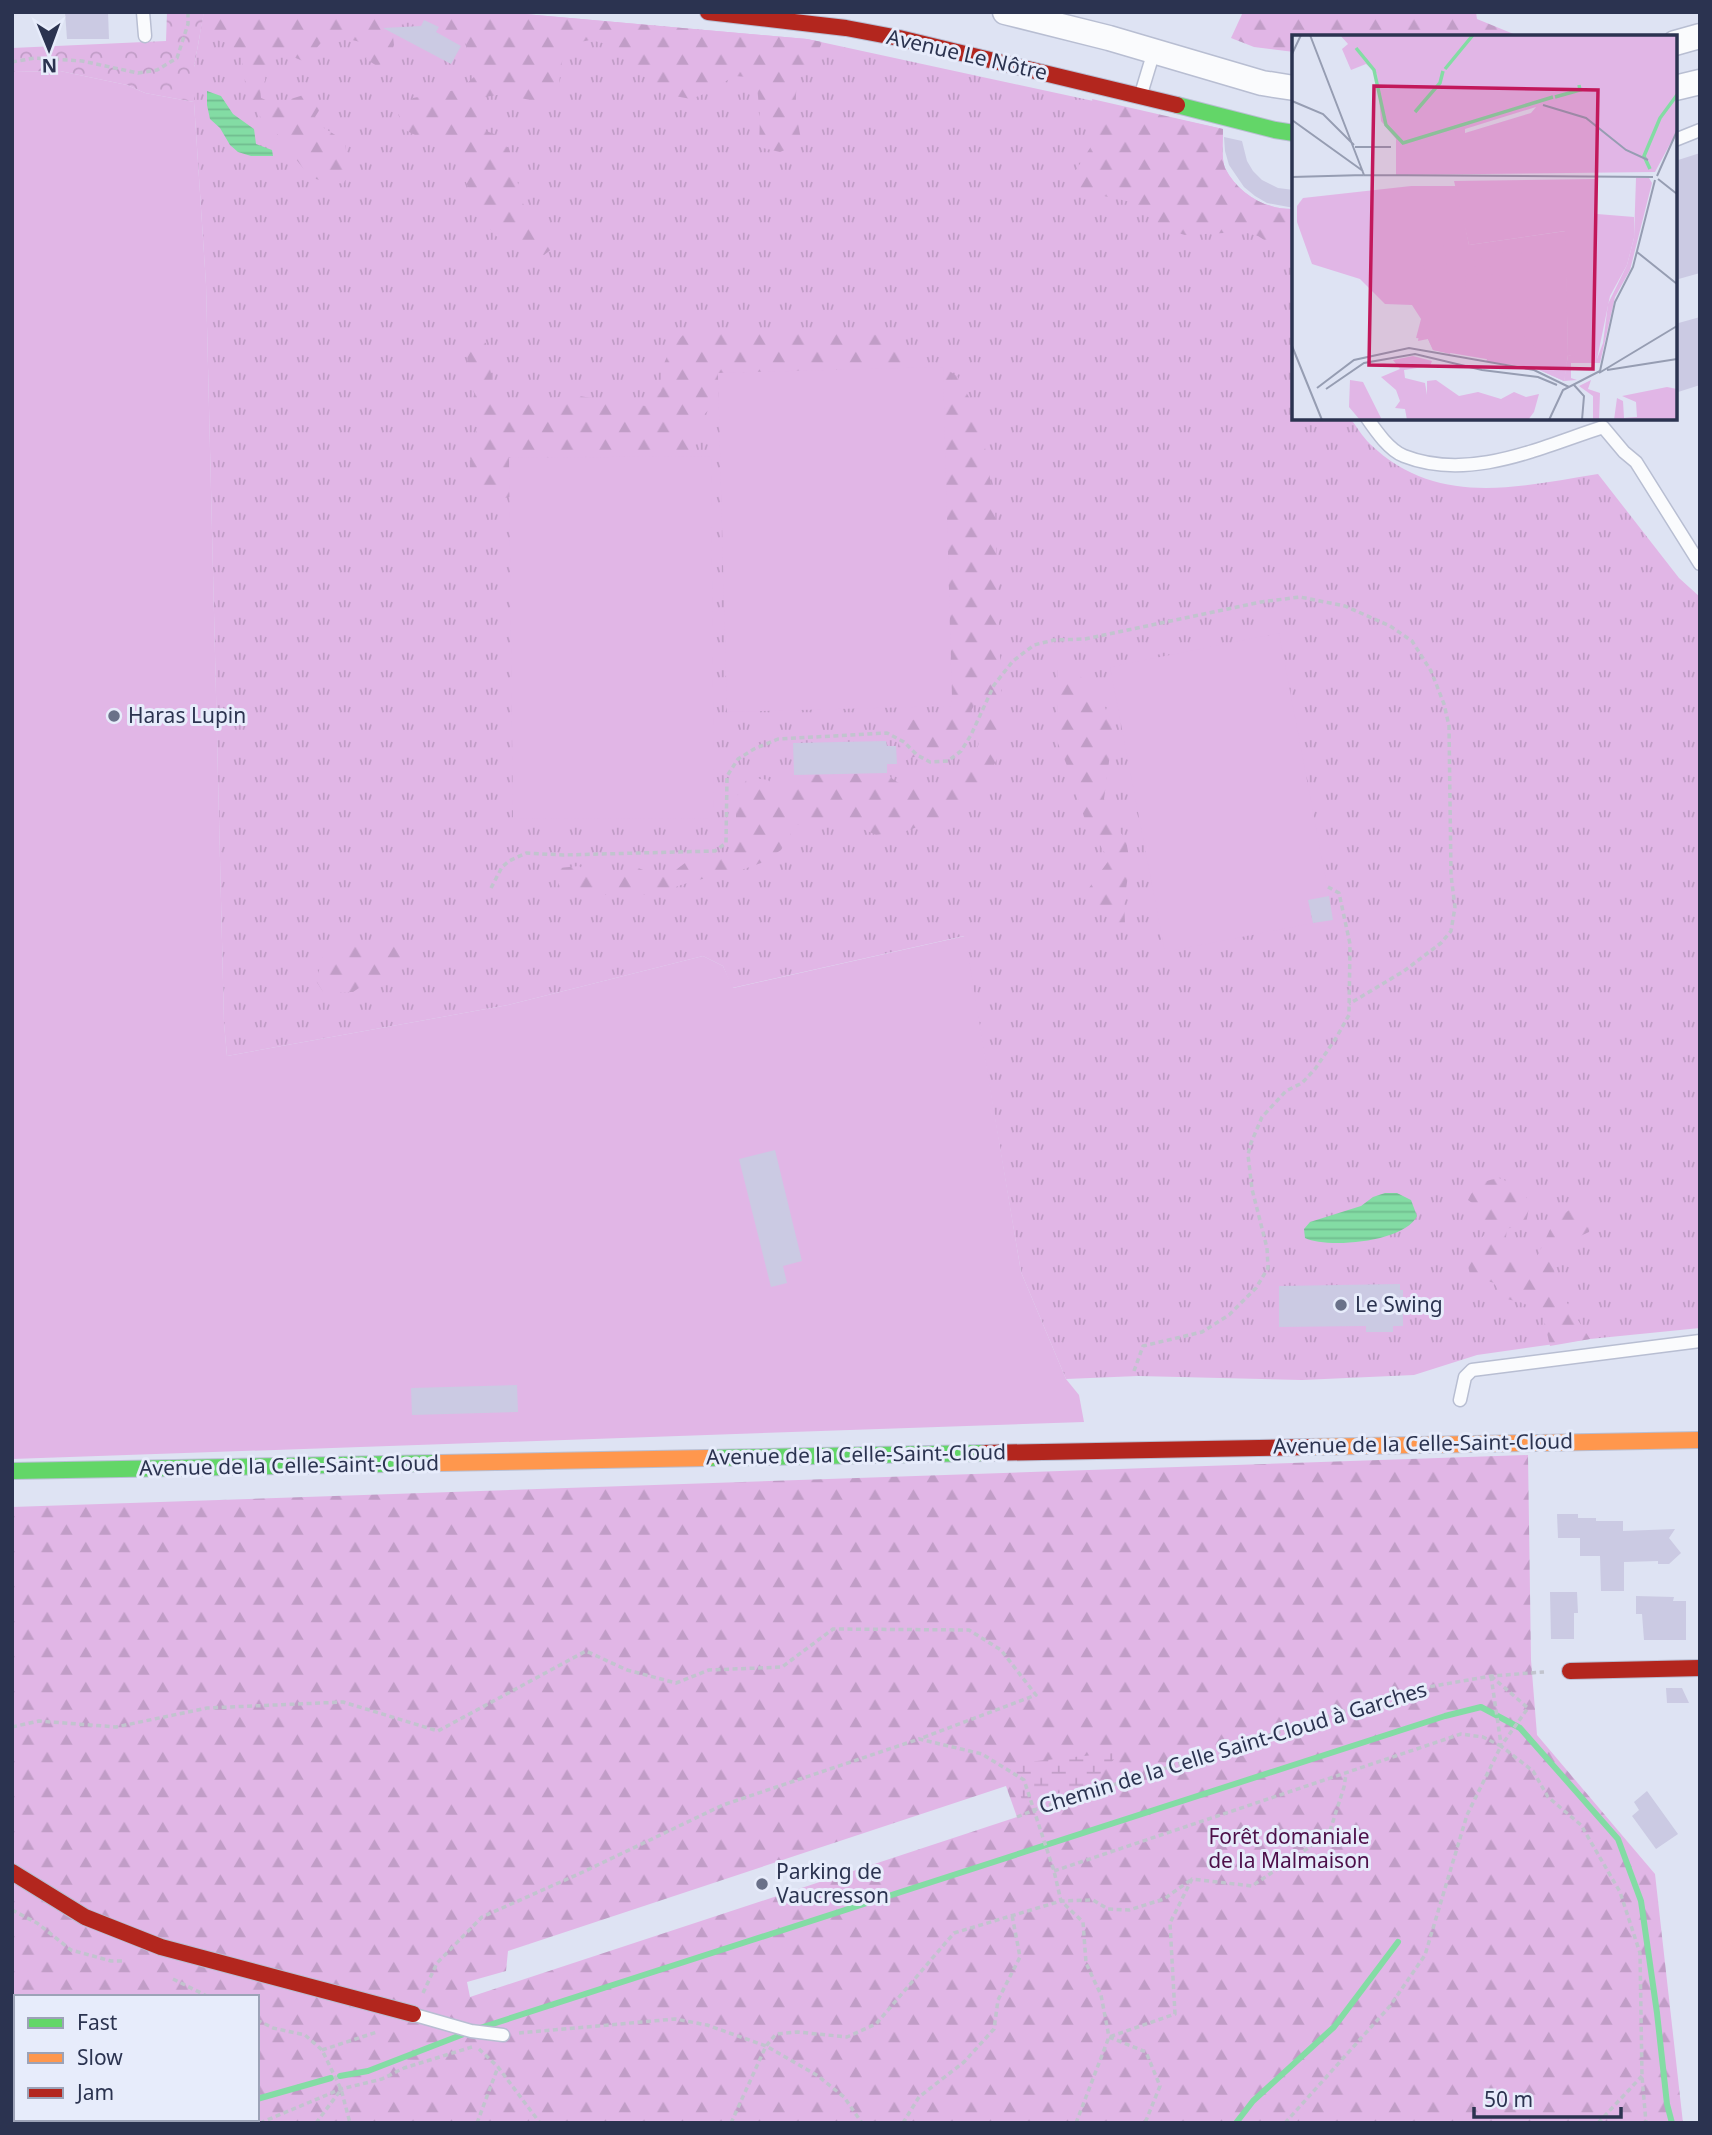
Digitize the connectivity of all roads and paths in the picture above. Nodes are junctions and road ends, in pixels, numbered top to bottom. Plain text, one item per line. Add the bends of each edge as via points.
1 (143, 12) edge
2 (188, 12) edge
3 (708, 12) edge
4 (1005, 12) edge
5 (145, 36) dead end
6 (1700, 36) edge
7 (1677, 42) edge
8 (1154, 51) junction
9 (12, 61) edge
10 (1700, 82) edge
11 (1292, 88) edge
12 (1677, 88) edge
13 (1140, 96) junction
14 (1700, 130) edge
15 (1292, 133) edge
16 (1677, 139) edge
17 (1368, 420) edge
18 (1700, 564) edge
19 (1328, 887) dead end
20 (491, 888) dead end
21 (1349, 1004) junction
22 (1700, 1341) edge
23 (1134, 1371) dead end
24 (1460, 1400) dead end
25 (1700, 1440) edge
26 (12, 1471) edge
27 (1700, 1668) edge
28 (1570, 1671) joint
29 (1491, 1676) junction
30 (12, 1727) edge
31 (919, 1739) junction
32 (1502, 1746) junction
33 (1346, 1774) junction
34 (1034, 1810) junction
35 (1017, 1817) dead end
36 (1055, 1871) junction
37 (12, 1872) edge
38 (1192, 1880) junction
39 (1061, 1901) junction
40 (1012, 1915) junction
41 (412, 2014) junction
42 (259, 2021) edge
43 (503, 2035) junction
44 (1109, 2038) junction
45 (476, 2046) junction
46 (766, 2046) junction
47 (322, 2050) junction
48 (498, 2067) junction
49 (1642, 2076) junction
50 (341, 2089) junction
51 (348, 2115) junction
52 (260, 2123) edge
53 (316, 2123) edge
54 (345, 2123) edge
55 (351, 2123) edge
56 (477, 2123) edge
57 (540, 2123) edge
58 (731, 2123) edge
59 (862, 2123) edge
60 (903, 2123) edge
61 (1076, 2123) edge
62 (1146, 2123) edge
63 (1285, 2123) edge
64 (1598, 2123) edge
65 (1646, 2123) edge

1 - 5 lane
2 - 9 path via 177,58 157,70 138,73 82,61 35,58
3 - 13 street, Avenue Le Nôtre via 846,28
4 - 8 street
6 - 7 street
8 - 11 street
8 - 13 lane
10 - 12 street
13 - 15 street, Avenue Le Nôtre
14 - 16 lane
17 - 18 lane via 1402,456 1444,465 1492,463 1603,427 1636,462
19 - 21 path via 1339,893 1350,944
20 - 21 path via 509,860 526,853 715,851 726,843 727,776 738,759 778,739 887,733 930,762 948,761 971,735 994,685 1013,661 1034,645 1300,597 1345,606 1412,641 1431,671 1449,726 1455,907 1451,931 1404,971
21 - 23 path via 1349,1015 1315,1069 1262,1117 1251,1143 1252,1189 1268,1268 1256,1288 1229,1315 1202,1332 1143,1346
22 - 24 lane via 1472,1370 1465,1377
25 - 26 street, Avenue de la Celle-Saint-Cloud
27 - 28 street
28 - 29 path, Chemin de la Celle Saint-Cloud à Garches
29 - 32 path
29 - 32 path via 1528,1708
29 - 34 path, Chemin de la Celle Saint-Cloud à Garches via 1411,1690
30 - 31 path via 39,1721 116,1727 207,1707 344,1702 438,1731 586,1651 627,1670 676,1683 709,1670 782,1667 833,1629 969,1630 1001,1650 1036,1695
31 - 34 path via 982,1754 1024,1780
31 - 41 path via 723,1805 482,1917 437,1963
32 - 33 path via 1461,1734
32 - 49 path via 1533,1771 1548,1797 1581,1825 1620,1892 1640,1953
32 - 63 path via 1467,1815 1425,1955 1390,2006
33 - 36 path
33 - 38 path via 1329,1834 1252,1886
34 - 35 path, Chemin de la Celle Saint-Cloud à Garches
34 - 36 path
36 - 39 path
37 - 41 street via 85,1917 161,1947
38 - 39 path via 1164,1899 1129,1910 1108,1909 1093,1900
38 - 44 path via 1170,1923 1175,2014
39 - 40 path
39 - 44 path via 1083,1922 1086,1963 1101,1995
40 - 46 path via 954,1933 876,2024 847,2037 776,2034
40 - 60 path via 1020,1957 998,2000 994,2029 964,2062 919,2098
41 - 43 lane
41 - 47 path via 395,2025
42 - 47 path via 305,2035
43 - 45 path
43 - 46 path via 675,2019
44 - 61 path
44 - 62 path via 1146,2052 1160,2086
45 - 48 path
45 - 50 path
46 - 58 path
46 - 59 path via 818,2076 844,2098
47 - 50 path
48 - 56 path
48 - 57 path
49 - 64 path
49 - 65 path
50 - 51 path
50 - 52 path
50 - 53 path
51 - 54 path
51 - 55 path

